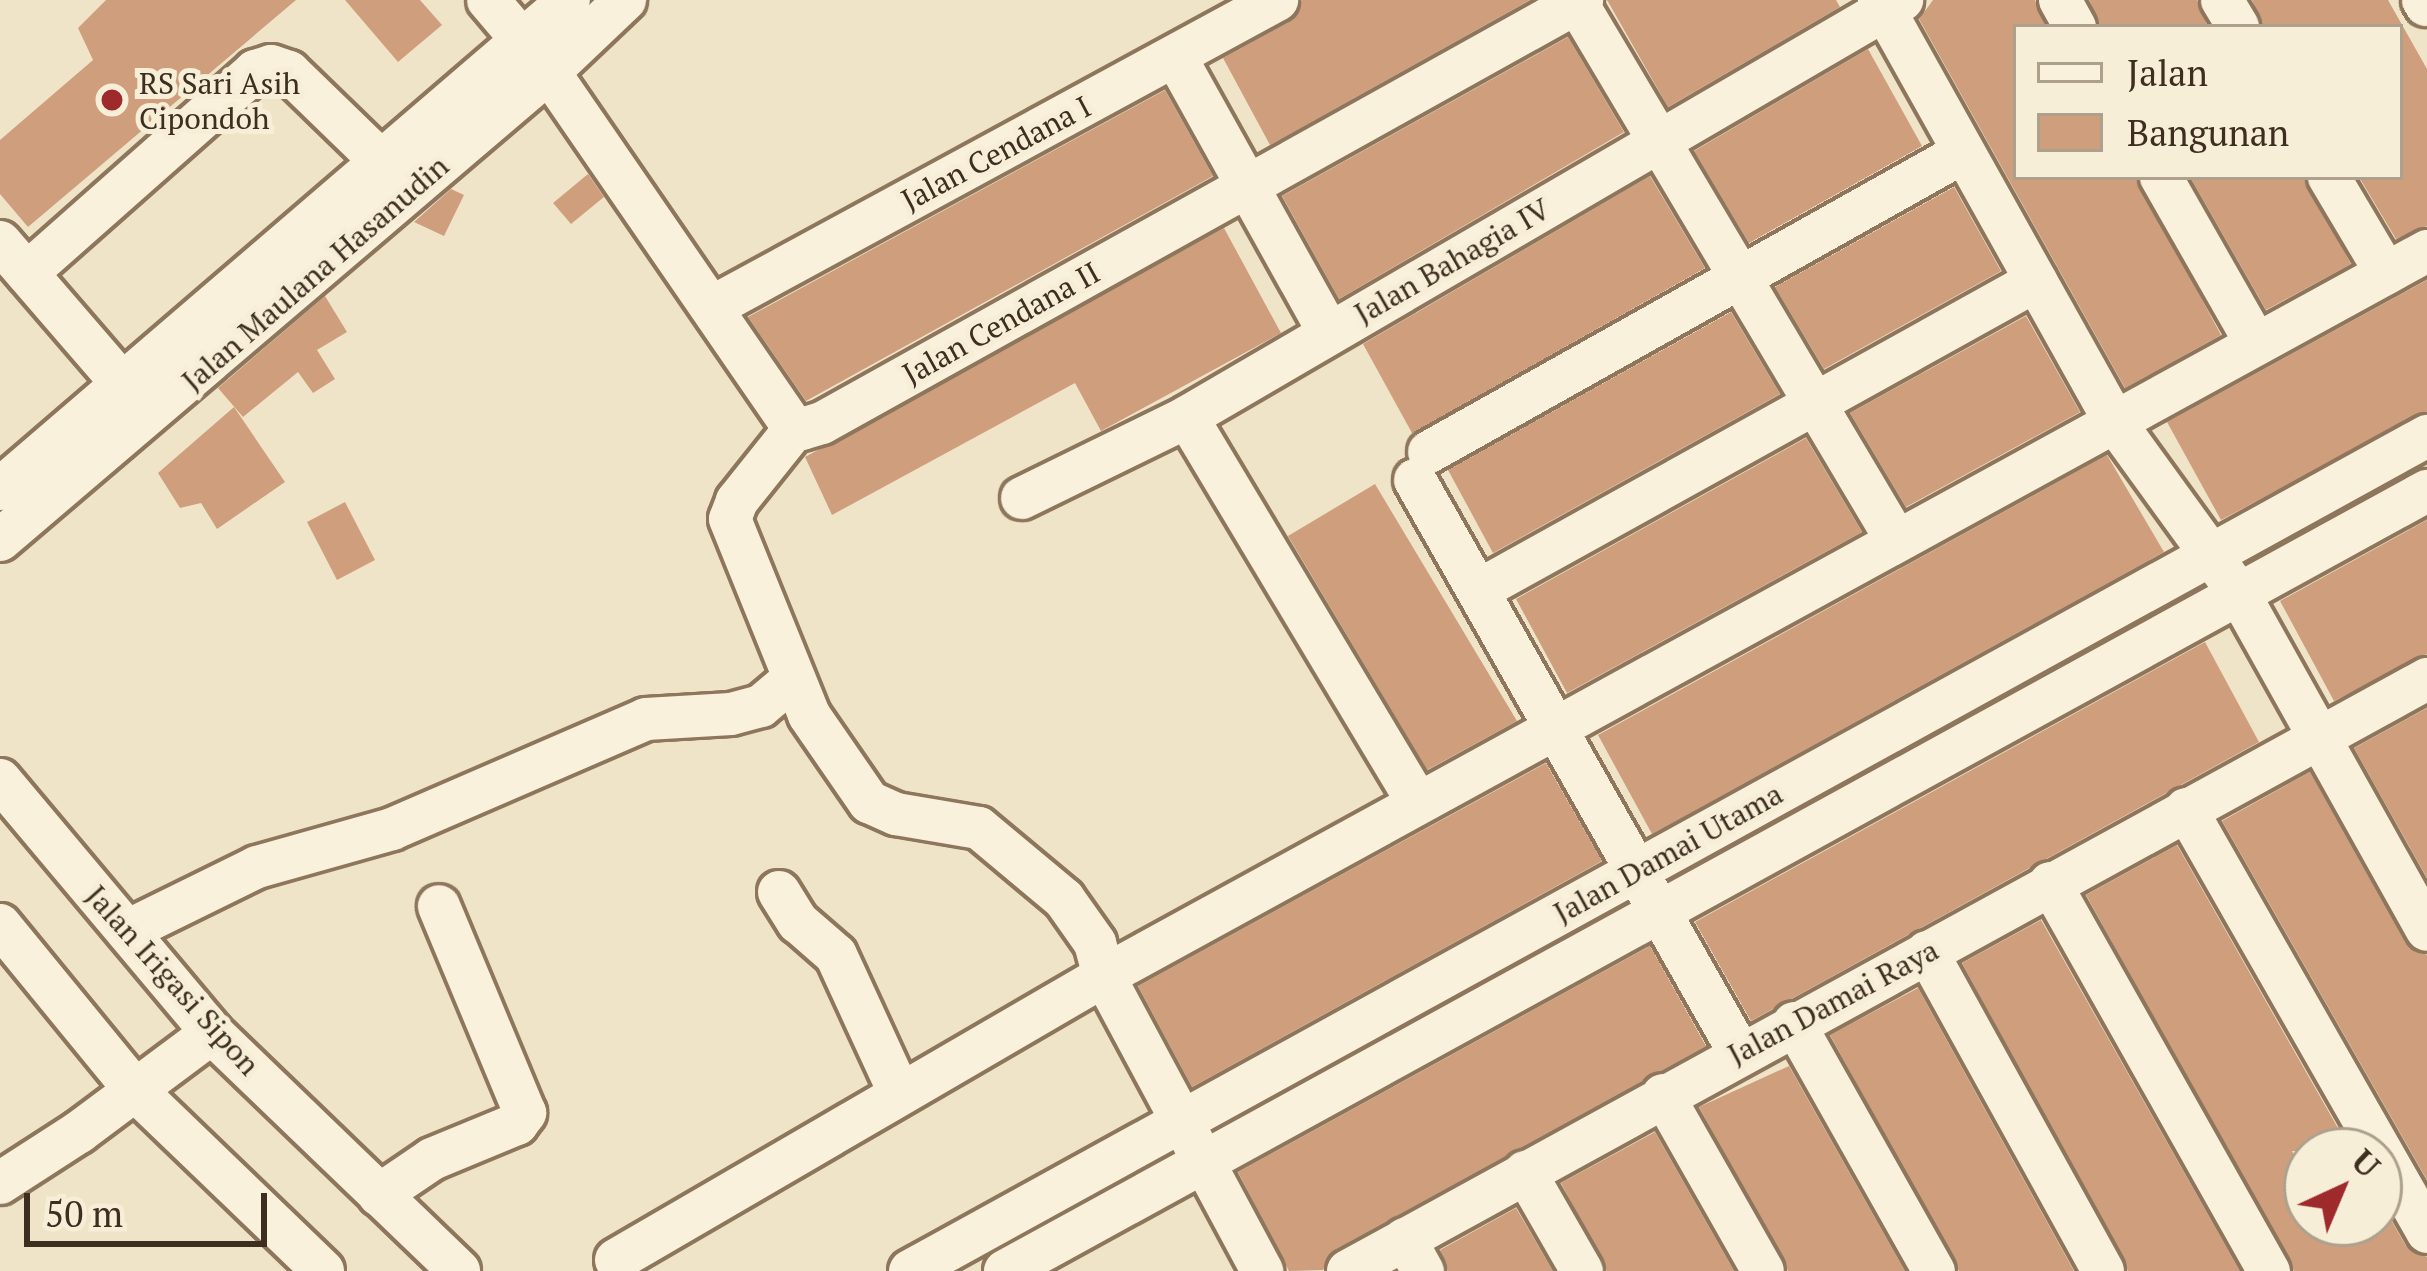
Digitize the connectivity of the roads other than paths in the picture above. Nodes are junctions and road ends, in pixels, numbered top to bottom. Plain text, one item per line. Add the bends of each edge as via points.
1 (569, 0) edge
2 (625, 0) edge
3 (1277, 0) edge
4 (1580, 1) edge
5 (1888, 5) edge
6 (514, 30) edge
7 (1175, 56) junction
8 (1658, 140) junction
9 (1964, 152) junction
10 (381, 161) junction
11 (2163, 180) edge
12 (2331, 180) edge
13 (1247, 185) junction
14 (2427, 251) edge
15 (14, 257) edge
16 (2386, 273) junction
17 (1741, 278) junction
18 (2034, 283) junction
19 (714, 305) junction
20 (198, 316) junction
21 (1329, 333) junction
22 (2255, 342) junction
23 (227, 348) junction
24 (103, 362) junction
25 (1816, 405) junction
26 (151, 416) junction
27 (1186, 417) junction
28 (2114, 421) junction
29 (796, 427) junction
30 (2427, 436) edge
31 (0, 489) edge
32 (2427, 490) edge
33 (1022, 498) dead end
34 (1895, 538) junction
35 (0, 540) edge
36 (2209, 552) junction
37 (1479, 590) junction
38 (2238, 592) junction
39 (2427, 679) edge
40 (790, 681) junction
41 (1556, 725) junction
42 (2319, 736) junction
43 (0, 780) edge
44 (1418, 802) junction
45 (2186, 809) junction
46 (1639, 870) junction
47 (2050, 883) junction
48 (779, 892) dead end
49 (439, 906) dead end
50 (1661, 910) junction
51 (0, 925) edge
52 (2427, 930) edge
53 (127, 932) junction
54 (1927, 952) junction
55 (1104, 976) junction
56 (1794, 1023) junction
57 (208, 1036) junction
58 (1739, 1052) junction
59 (140, 1086) junction
60 (900, 1094) junction
61 (1663, 1095) junction
62 (1182, 1120) junction
63 (1204, 1162) junction
64 (1525, 1172) junction
65 (0, 1183) edge
66 (380, 1195) junction
67 (2427, 1232) edge
68 (1414, 1255) edge
69 (616, 1260) dead end
70 (323, 1271) edge
71 (459, 1271) edge
72 (910, 1271) edge
73 (1005, 1271) edge
74 (1262, 1271) edge
75 (1348, 1271) edge
76 (1582, 1271) edge
77 (1763, 1271) edge
78 (1934, 1271) edge
79 (2103, 1271) edge
80 (2269, 1271) edge

1 - 6 street, Jalan Maulana Hasanudin
2 - 6 street, Jalan Maulana Hasanudin
3 - 7 street, Jalan Cendana I
4 - 8 street
4 - 13 street, Jalan Cendana II
5 - 8 street, Jalan Bahagia IV
5 - 9 street
6 - 10 street, Jalan Maulana Hasanudin
6 - 19 street
6 - 23 street, Jalan Maulana Hasanudin
7 - 13 street
7 - 19 street, Jalan Cendana I
8 - 17 street
8 - 21 street, Jalan Bahagia IV
9 - 17 street
9 - 18 street
10 - 15 street via 289,73 271,66
10 - 20 street, Jalan Maulana Hasanudin
11 - 22 street
12 - 16 street
13 - 21 street
13 - 29 street, Jalan Cendana II via 822,423
14 - 16 street
15 - 24 street
16 - 22 street
17 - 25 street
17 - 37 street via 1422,466
18 - 25 street
18 - 28 street
19 - 29 street
20 - 23 street
20 - 24 street, Jalan Maulana Hasanudin
21 - 27 street, Jalan Bahagia IV
22 - 28 street
23 - 26 street, Jalan Maulana Hasanudin
24 - 26 street
24 - 31 street, Jalan Maulana Hasanudin
25 - 34 street
25 - 37 street
26 - 35 street, Jalan Maulana Hasanudin
27 - 33 street, Jalan Bahagia IV
27 - 44 street
28 - 34 street
28 - 36 street
29 - 40 street via 730,519 782,640
30 - 36 street, Jalan Damai Utama
32 - 38 street, Jalan Damai Utama
34 - 41 street
36 - 38 street
36 - 46 street, Jalan Damai Utama
37 - 41 street
38 - 42 street
38 - 50 street, Jalan Damai Utama
39 - 42 street, Jalan Damai Raya
40 - 53 street via 746,710 646,719 392,829 256,867
40 - 55 street via 868,802 979,828 1064,899 1095,943
41 - 44 street
41 - 46 street
42 - 45 street, Jalan Damai Raya
42 - 52 street
43 - 53 street, Jalan Irigasi Sipon
44 - 55 street
45 - 47 street, Jalan Damai Raya
45 - 67 street
46 - 50 street
46 - 62 street, Jalan Damai Utama
47 - 54 street, Jalan Damai Raya
47 - 80 street
48 - 60 street via 798,922 836,955
49 - 66 street via 525,1113
50 - 58 street
50 - 63 street, Jalan Damai Utama
51 - 59 street
53 - 57 street, Jalan Irigasi Sipon
54 - 56 street, Jalan Damai Raya
54 - 79 street
55 - 60 street
55 - 62 street
56 - 58 street, Jalan Damai Raya
56 - 78 street
57 - 59 street
57 - 66 street, Jalan Irigasi Sipon
58 - 61 street, Jalan Damai Raya
59 - 65 street
59 - 70 street
60 - 69 street
61 - 64 street, Jalan Damai Raya
61 - 77 street
62 - 63 street
62 - 72 street, Jalan Damai Utama
63 - 73 street, Jalan Damai Utama
63 - 74 street
64 - 68 street, Jalan Damai Raya
64 - 76 street
66 - 71 street, Jalan Irigasi Sipon
68 - 75 street, Jalan Damai Raya

